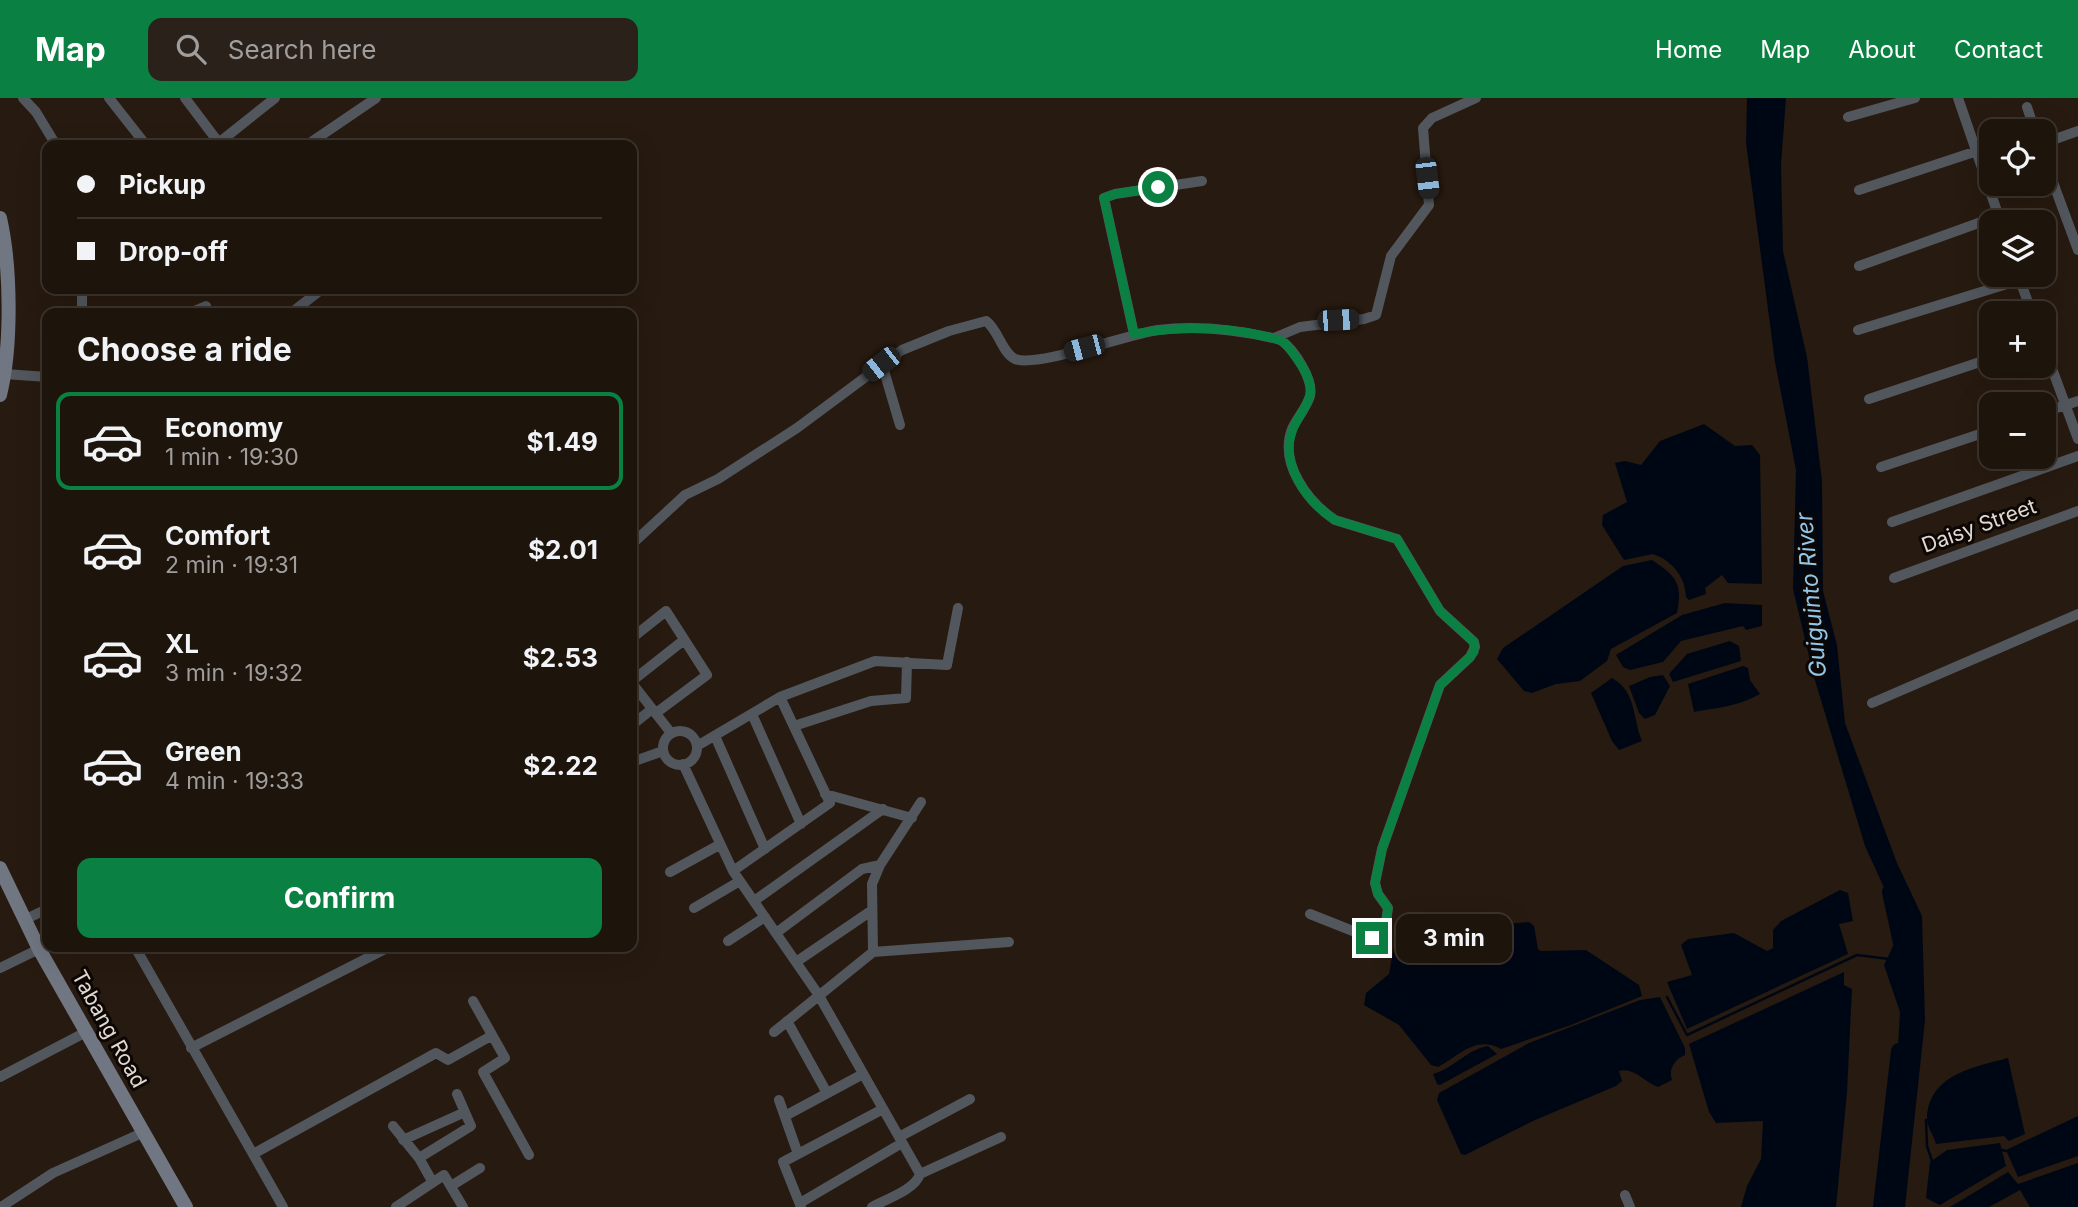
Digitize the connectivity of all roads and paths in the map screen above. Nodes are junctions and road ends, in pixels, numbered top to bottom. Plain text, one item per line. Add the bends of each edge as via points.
1 (23, 98) edge
2 (109, 98) edge
3 (185, 98) edge
4 (254, 98) edge
5 (275, 98) edge
6 (376, 98) edge
7 (1476, 98) edge
8 (1915, 98) edge
9 (1958, 98) edge
10 (2026, 107) dead end
11 (261, 109) junction
12 (1849, 117) dead end
13 (2030, 119) edge
14 (2078, 131) edge
15 (2056, 139) edge
16 (53, 140) edge
17 (142, 140) edge
18 (214, 140) edge
19 (222, 140) edge
20 (314, 140) edge
21 (1977, 151) junction
22 (1979, 157) edge
23 (1202, 181) dead end
24 (1859, 190) dead end
25 (2056, 190) edge
26 (0, 218) edge
27 (1979, 226) edge
28 (2078, 250) edge
29 (1858, 266) dead end
30 (1991, 287) edge
31 (316, 294) edge
32 (206, 306) dead end
33 (201, 308) edge
34 (297, 308) edge
35 (1858, 330) dead end
36 (1134, 334) junction
37 (1274, 338) junction
38 (1979, 362) edge
39 (881, 364) junction
40 (5, 373) junction
41 (42, 377) edge
42 (2055, 378) edge
43 (0, 395) edge
44 (1869, 399) dead end
45 (2078, 401) edge
46 (2064, 406) junction
47 (2056, 408) edge
48 (900, 425) dead end
49 (1979, 434) edge
50 (2078, 439) edge
51 (2078, 456) edge
52 (1881, 467) dead end
53 (2078, 511) edge
54 (1892, 522) dead end
55 (637, 539) edge
56 (1894, 578) dead end
57 (958, 608) dead end
58 (2078, 614) edge
59 (637, 634) edge
60 (684, 640) junction
61 (907, 662) junction
62 (637, 678) edge
63 (637, 689) edge
64 (780, 697) junction
65 (1872, 703) dead end
66 (654, 711) junction
67 (752, 714) junction
68 (637, 722) edge
69 (794, 726) junction
70 (671, 733) junction
71 (715, 736) junction
72 (697, 746) junction
73 (663, 751) junction
74 (637, 760) edge
75 (683, 764) junction
76 (825, 794) junction
77 (921, 802) dead end
78 (883, 809) junction
79 (912, 818) junction
80 (801, 824) junction
81 (719, 845) junction
82 (765, 849) junction
83 (880, 865) junction
84 (0, 868) edge
85 (733, 871) junction
86 (670, 872) dead end
87 (740, 881) junction
88 (754, 901) junction
89 (694, 908) dead end
90 (42, 911) edge
91 (871, 911) junction
92 (1310, 914) dead end
93 (765, 918) junction
94 (24, 919) junction
95 (776, 933) junction
96 (728, 941) dead end
97 (1009, 942) dead end
98 (39, 949) junction
99 (873, 951) junction
100 (138, 952) edge
101 (379, 952) edge
102 (796, 962) junction
103 (0, 968) edge
104 (818, 994) junction
105 (473, 1001) dead end
106 (787, 1021) junction
107 (88, 1031) junction
108 (774, 1032) dead end
109 (491, 1036) junction
110 (191, 1048) junction
111 (863, 1074) junction
112 (0, 1077) edge
113 (827, 1093) junction
114 (457, 1094) dead end
115 (970, 1099) dead end
116 (779, 1100) dead end
117 (883, 1109) junction
118 (465, 1112) junction
119 (785, 1116) junction
120 (393, 1126) dead end
121 (142, 1133) junction
122 (1001, 1137) dead end
123 (404, 1140) junction
124 (900, 1140) junction
125 (253, 1154) junction
126 (797, 1154) junction
127 (529, 1155) dead end
128 (419, 1158) junction
129 (480, 1168) dead end
130 (920, 1174) junction
131 (432, 1181) junction
132 (451, 1186) junction
133 (1625, 1195) dead end
134 (394, 1204) edge
135 (801, 1205) edge
136 (1, 1207) edge
137 (186, 1207) edge
138 (283, 1207) edge
139 (463, 1207) edge
140 (872, 1207) edge
141 (1630, 1207) edge

1 - 16 street
2 - 17 street
3 - 18 street
4 - 11 street
5 - 11 street
6 - 20 street
7 - 37 street via 1432,118 1423,128 1429,205 1391,256 1376,315 1300,327
8 - 12 street
9 - 21 street
10 - 13 street
11 - 19 street
14 - 15 street
21 - 22 street
21 - 24 street
23 - 36 street via 1104,198
25 - 28 street
26 - 40 main road via 7,262
27 - 29 street
30 - 35 street
31 - 34 street
32 - 33 street
36 - 37 street via 1212,328
36 - 39 street via 1017,360 991,325 982,321 902,350
37 - 92 street via 1294,355 1310,388 1287,446 1303,487 1335,520 1397,539 1440,611 1475,647 1440,685 1382,849 1375,883 1388,908 1383,943
38 - 44 street
39 - 48 street
39 - 55 street via 797,428 685,495
40 - 41 street
40 - 43 main road
42 - 46 street
45 - 46 street
46 - 47 street
46 - 50 street
49 - 52 street
51 - 54 street
53 - 56 street, Daisy Street
57 - 61 street via 947,665
58 - 65 street
59 - 60 street via 666,611
60 - 62 street
60 - 66 street via 708,675
61 - 64 street via 875,661
61 - 69 street via 906,698 871,701
63 - 66 street
64 - 67 street
64 - 69 street
66 - 68 street
66 - 70 street
67 - 71 street
67 - 80 street
69 - 76 street
70 - 72 street via 689,733
70 - 73 street
71 - 72 street
71 - 82 street
72 - 75 street via 695,756
73 - 74 street
73 - 75 street via 673,763
75 - 81 street
76 - 78 street
76 - 80 street via 830,803
77 - 79 street
78 - 79 street
78 - 88 street
79 - 83 street
80 - 82 street
81 - 85 street
81 - 86 street
82 - 85 street
83 - 91 street via 872,884
83 - 95 street via 862,869
84 - 94 main road, Tabang Road
85 - 87 street
87 - 88 street
87 - 89 street
88 - 93 street
90 - 94 street
91 - 99 street
91 - 102 street
93 - 95 street
93 - 96 street
94 - 98 main road, Tabang Road
95 - 102 street
97 - 99 street
98 - 103 street
98 - 107 main road, Tabang Road
99 - 104 street
100 - 110 street
101 - 110 street
102 - 104 street
104 - 106 street
104 - 111 street
105 - 109 street
106 - 108 street
106 - 113 street
107 - 112 street
107 - 121 main road, Tabang Road
109 - 125 street via 448,1060 436,1053
109 - 127 street via 505,1058 483,1072
110 - 125 street
111 - 113 street
111 - 117 street
113 - 119 street
114 - 118 street
115 - 124 street
116 - 119 street
117 - 124 street
117 - 126 street
118 - 123 street
118 - 128 street via 471,1126
119 - 126 street
120 - 123 street
121 - 136 street via 53,1173
121 - 137 main road, Tabang Road
122 - 130 street
123 - 128 street
124 - 130 street
124 - 135 street
125 - 138 street
126 - 135 street via 783,1162
128 - 131 street
129 - 132 street
130 - 140 street via 918,1181
131 - 132 street via 444,1175
131 - 134 street
132 - 139 street
133 - 141 street

